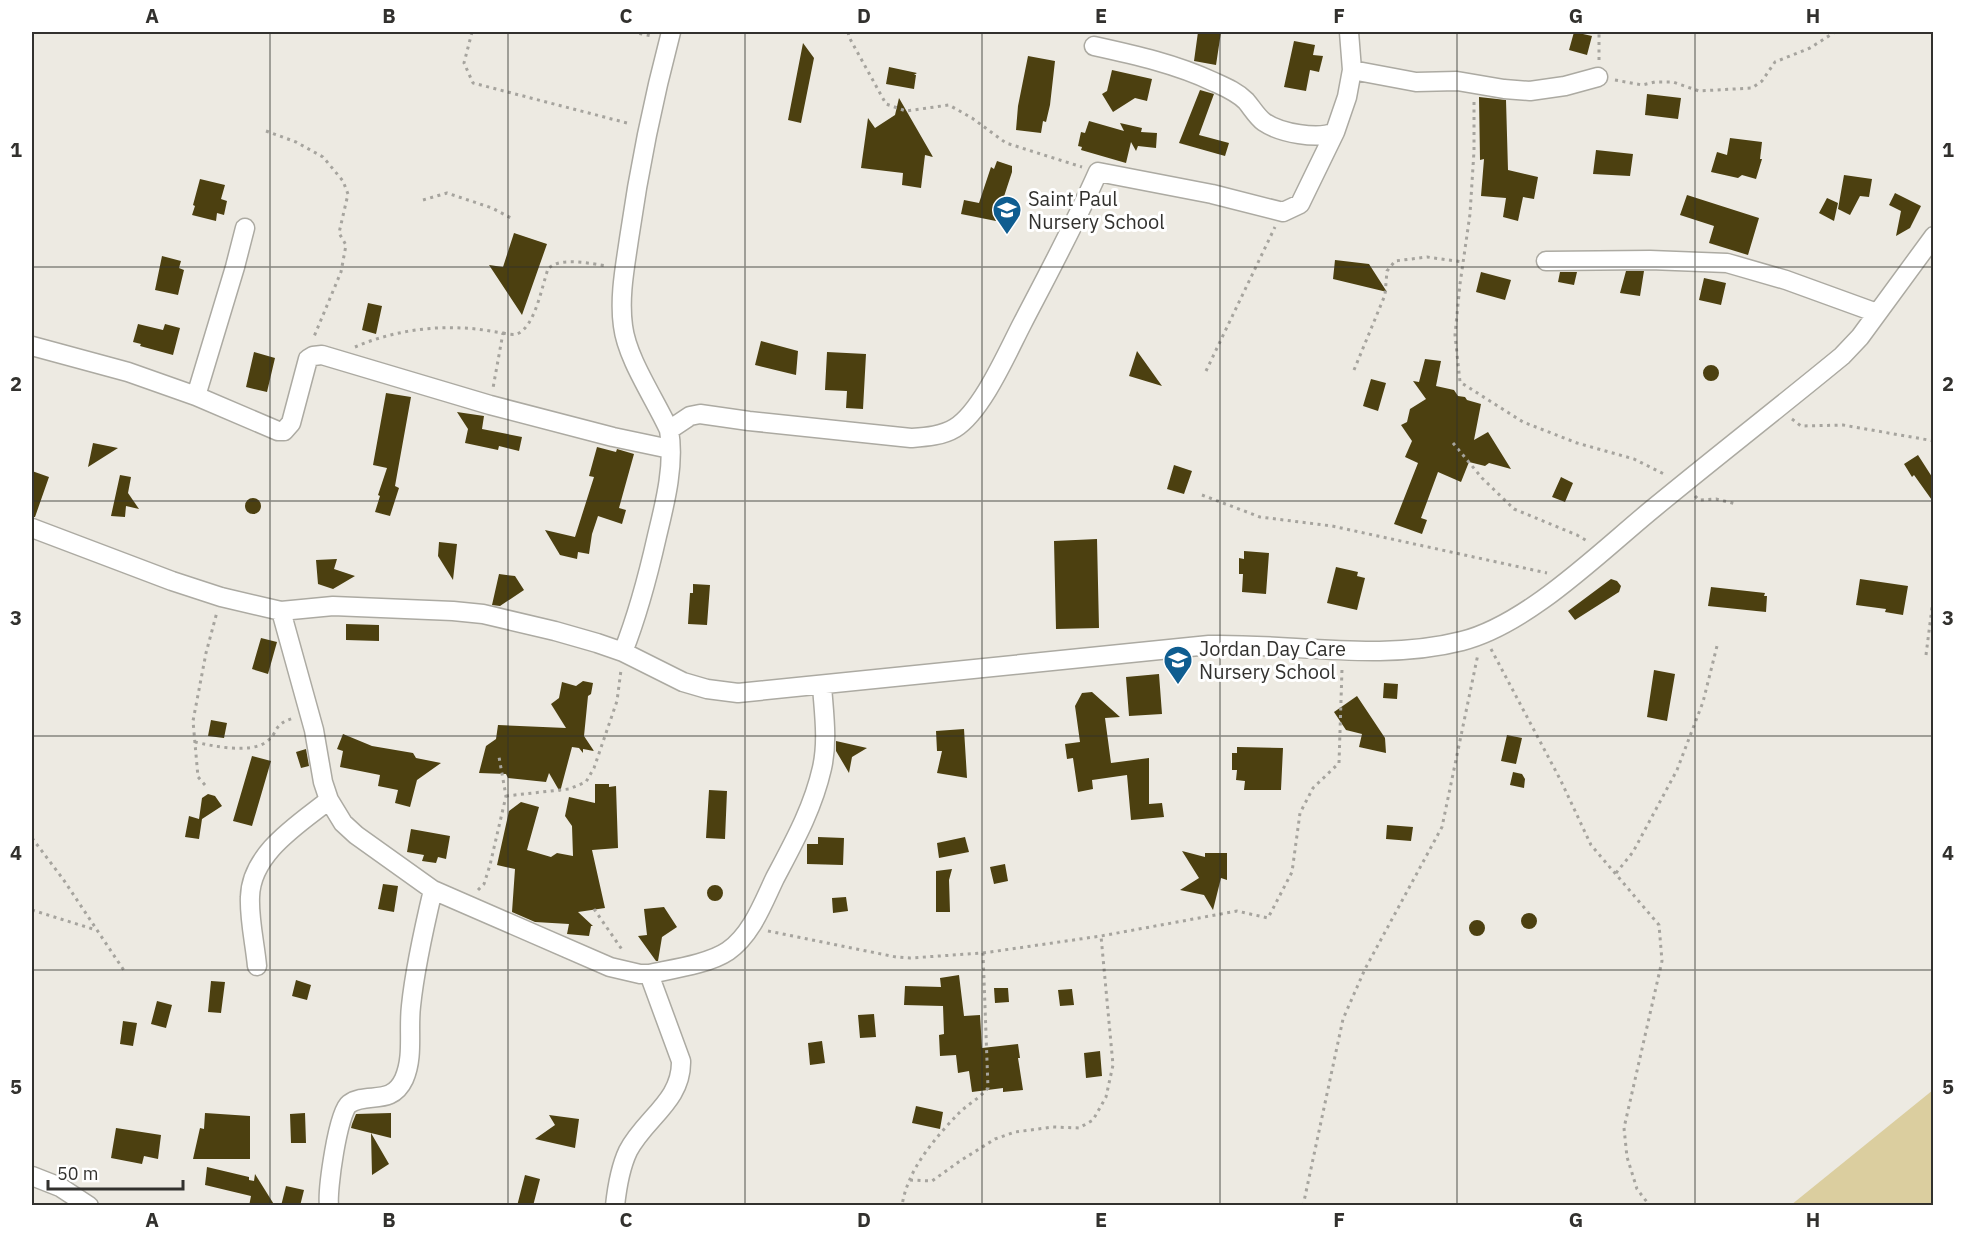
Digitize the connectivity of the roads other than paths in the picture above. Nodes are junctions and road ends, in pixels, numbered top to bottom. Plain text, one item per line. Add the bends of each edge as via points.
1 (671, 32) edge
2 (1349, 32) edge
3 (1094, 46) dead end
4 (1352, 70) junction
5 (1598, 77) road end
6 (1335, 132) junction
7 (245, 228) dead end
8 (1934, 236) edge
9 (1546, 261) dead end
10 (1877, 313) junction
11 (32, 346) edge
12 (196, 396) junction
13 (669, 430) junction
14 (670, 449) junction
15 (32, 528) edge
16 (281, 611) junction
17 (623, 652) junction
18 (822, 686) junction
19 (329, 800) junction
20 (433, 890) junction
21 (258, 966) dead end
22 (644, 974) junction
23 (32, 1176) edge
24 (89, 1206) edge
25 (329, 1206) edge
26 (615, 1206) edge

1 - 13 street via 648,128 622,302 622,325 630,354
2 - 4 street
3 - 6 street via 1165,63 1216,82 1238,94 1269,125 1314,137
4 - 5 street via 1416,82 1473,82 1530,91
4 - 6 street
6 - 13 street via 1300,204 1283,212 1098,172 989,385 968,417 954,428 911,438 700,414
7 - 12 street
8 - 10 street
9 - 10 street via 1727,263
10 - 18 street via 1842,356 1779,408 1563,583 1483,635 1417,648 1343,650 1209,645
11 - 12 street via 128,372
12 - 14 street via 284,431 291,423 307,362 313,356 328,357 490,405
13 - 14 street
14 - 17 street via 663,510 646,585
15 - 16 street via 221,597
16 - 17 street via 333,606 483,614
16 - 19 street
17 - 18 street via 663,673 707,689 738,693
18 - 22 street via 826,744 815,794 750,927 722,955
19 - 20 street via 337,816 357,835
19 - 21 street via 267,854 255,875 250,896
20 - 22 street via 610,967
20 - 25 street via 416,967 410,1010 410,1057 404,1079 395,1091 353,1101 343,1112
22 - 26 street via 681,1061 681,1074 671,1097 628,1152
23 - 24 street via 60,1187

